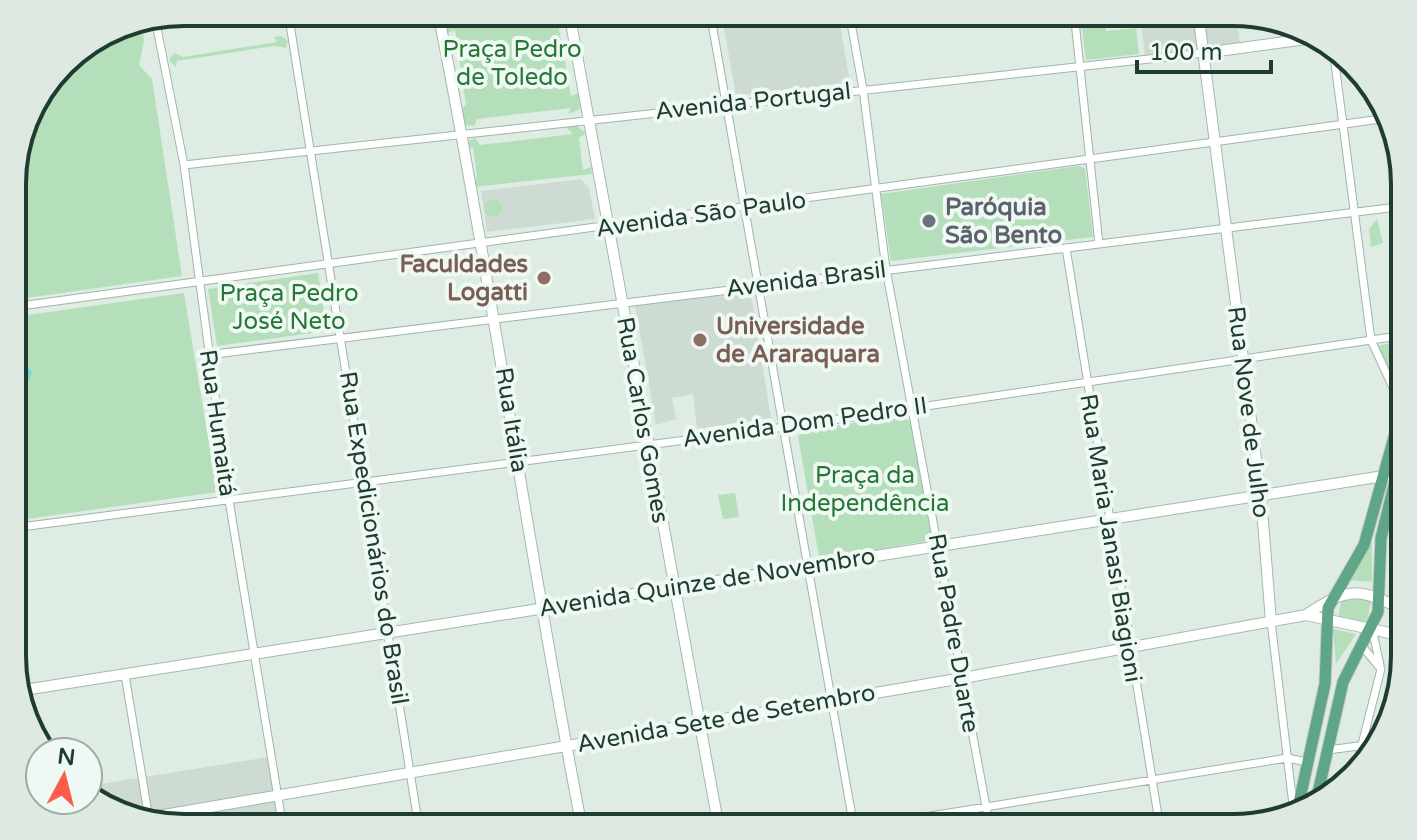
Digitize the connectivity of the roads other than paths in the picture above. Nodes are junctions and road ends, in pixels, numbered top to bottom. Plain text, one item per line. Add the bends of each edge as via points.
1 (290, 26) edge
2 (441, 26) edge
3 (571, 26) edge
4 (713, 26) edge
5 (852, 26) edge
6 (1076, 26) edge
7 (1200, 26) edge
8 (157, 28) edge
9 (1298, 40) edge
10 (1204, 53) junction
11 (1080, 64) junction
12 (1335, 64) edge
13 (863, 89) junction
14 (727, 105) junction
15 (588, 119) junction
16 (1377, 119) edge
17 (1343, 124) junction
18 (463, 134) junction
19 (1216, 144) junction
20 (312, 150) junction
21 (1090, 159) junction
22 (184, 165) junction
23 (873, 189) junction
24 (746, 207) junction
25 (1391, 208) edge
26 (1355, 212) junction
27 (607, 228) junction
28 (1227, 231) junction
29 (484, 244) junction
30 (1099, 244) junction
31 (1066, 248) junction
32 (331, 263) junction
33 (886, 269) junction
34 (200, 281) junction
35 (760, 284) junction
36 (621, 302) junction
37 (26, 305) edge
38 (496, 319) junction
39 (343, 337) junction
40 (1391, 337) edge
41 (1371, 340) junction
42 (207, 355) junction
43 (1242, 360) junction
44 (1391, 379) edge
45 (1086, 382) junction
46 (914, 406) junction
47 (785, 427) junction
48 (646, 445) junction
49 (518, 462) junction
50 (1391, 475) edge
51 (366, 482) junction
52 (1391, 483) edge
53 (1391, 492) edge
54 (1261, 497) junction
55 (229, 500) junction
56 (1109, 519) junction
57 (26, 526) edge
58 (939, 546) junction
59 (810, 566) junction
60 (673, 587) junction
61 (1381, 597) junction
62 (1332, 598) junction
63 (1391, 602) edge
64 (540, 607) junction
65 (1306, 615) junction
66 (1271, 621) junction
67 (1327, 621) junction
68 (1372, 628) junction
69 (387, 633) junction
70 (1391, 635) edge
71 (1361, 645) junction
72 (1128, 647) junction
73 (255, 654) junction
74 (1381, 669) junction
75 (125, 675) junction
76 (963, 678) junction
77 (29, 689) edge
78 (833, 700) junction
79 (697, 722) junction
80 (566, 745) junction
81 (1362, 746) joint
82 (1328, 750) junction
83 (1287, 758) junction
84 (1307, 762) junction
85 (410, 773) junction
86 (1322, 779) junction
87 (1152, 781) junction
88 (1320, 788) edge
89 (277, 794) junction
90 (1299, 800) edge
91 (1294, 802) edge
92 (985, 807) junction
93 (147, 810) edge
94 (172, 813) edge
95 (281, 814) edge
96 (417, 814) edge
97 (579, 814) edge
98 (716, 814) edge
99 (853, 814) edge
100 (942, 814) edge
101 (987, 814) edge
102 (1158, 814) edge

1 - 20 street, Rua Expedicionários do Brasil
2 - 18 street, Rua Itália
3 - 15 street, Rua Carlos Gomes
4 - 14 street
5 - 13 street, Rua Padre Duarte
6 - 11 street
7 - 10 street, Rua Nove de Julho
8 - 22 street, Rua Humaitá
9 - 10 street, Avenida Portugal
10 - 11 street, Avenida Portugal
10 - 19 street, Rua Nove de Julho
11 - 13 street, Avenida Portugal
11 - 21 street
12 - 17 street
13 - 14 street, Avenida Portugal
13 - 23 street, Rua Padre Duarte
14 - 15 street, Avenida Portugal
14 - 24 street
15 - 18 street, Avenida Portugal
15 - 27 street, Rua Carlos Gomes
16 - 17 street, Avenida São Paulo
17 - 19 street, Avenida São Paulo
17 - 26 street
18 - 20 street, Avenida Portugal
18 - 29 street, Rua Itália
19 - 21 street, Avenida São Paulo
19 - 28 street, Rua Nove de Julho
20 - 22 street, Avenida Portugal
20 - 32 street, Rua Expedicionários do Brasil
21 - 23 street, Avenida São Paulo
21 - 30 street
22 - 34 street, Rua Humaitá
23 - 24 street, Avenida São Paulo
23 - 33 street, Rua Padre Duarte
24 - 27 street, Avenida São Paulo
24 - 35 street
25 - 26 street, Avenida Brasil
26 - 28 street, Avenida Brasil
26 - 41 street
27 - 29 street, Avenida São Paulo
27 - 36 street, Rua Carlos Gomes
28 - 30 street, Avenida Brasil
28 - 43 street, Rua Nove de Julho
29 - 32 street, Avenida São Paulo
29 - 38 street, Rua Itália
30 - 31 street, Avenida Brasil
31 - 33 street, Avenida Brasil
31 - 45 street, Rua Maria Janasi Biagioni
32 - 34 street, Avenida São Paulo
32 - 39 street, Rua Expedicionários do Brasil
33 - 35 street, Avenida Brasil
33 - 46 street, Rua Padre Duarte
34 - 37 street, Avenida São Paulo
34 - 42 street, Rua Humaitá
35 - 36 street, Avenida Brasil
35 - 47 street
36 - 38 street, Avenida Brasil
36 - 48 street, Rua Carlos Gomes
38 - 39 street, Avenida Brasil
38 - 49 street, Rua Itália
39 - 42 street, Avenida Brasil
39 - 51 street, Rua Expedicionários do Brasil
40 - 41 street, Avenida Dom Pedro II
41 - 43 street, Avenida Dom Pedro II
41 - 44 street
42 - 55 street, Rua Humaitá
43 - 45 street, Avenida Dom Pedro II
43 - 54 street, Rua Nove de Julho
45 - 46 street, Avenida Dom Pedro II
45 - 56 street, Rua Maria Janasi Biagioni
46 - 47 street, Avenida Dom Pedro II
46 - 58 street, Rua Padre Duarte
47 - 48 street, Avenida Dom Pedro II
47 - 59 street
48 - 49 street, Avenida Dom Pedro II
48 - 60 street, Rua Carlos Gomes
49 - 51 street, Avenida Dom Pedro II
49 - 64 street, Rua Itália
50 - 54 street, Avenida Quinze de Novembro
51 - 55 street, Avenida Dom Pedro II
51 - 69 street, Rua Expedicionários do Brasil
52 - 62 main road via 1364,545
53 - 61 main road via 1381,538
54 - 56 street, Avenida Quinze de Novembro
54 - 66 street, Rua Nove de Julho
55 - 57 street, Avenida Dom Pedro II
55 - 73 street, Rua Humaitá
56 - 58 street, Avenida Quinze de Novembro
56 - 72 street, Rua Maria Janasi Biagioni
58 - 59 street, Avenida Quinze de Novembro
58 - 76 street, Rua Padre Duarte
59 - 60 street, Avenida Quinze de Novembro
59 - 78 street
60 - 64 street, Avenida Quinze de Novembro
60 - 79 street, Rua Carlos Gomes
61 - 62 street via 1353,593
61 - 63 street
61 - 68 main road
62 - 65 street, Avenida Sete de Setembro
62 - 67 main road
64 - 69 street, Avenida Quinze de Novembro
64 - 80 street, Rua Itália
65 - 66 street, Avenida Sete de Setembro
65 - 67 street, Avenida Sete de Setembro
66 - 72 street, Avenida Sete de Setembro
66 - 83 street, Rua Nove de Julho
67 - 68 street, Avenida Sete de Setembro
67 - 84 main road via 1325,684
68 - 70 street, Avenida Sete de Setembro
68 - 71 main road
68 - 74 street
69 - 73 street, Avenida Quinze de Novembro
69 - 85 street, Rua Expedicionários do Brasil
71 - 74 street
71 - 82 main road via 1343,682
72 - 76 street, Avenida Sete de Setembro
72 - 87 street, Rua Maria Janasi Biagioni
73 - 75 street, Avenida Quinze de Novembro
73 - 89 street, Rua Humaitá
74 - 81 street
75 - 77 street, Avenida Quinze de Novembro
75 - 93 street
76 - 78 street, Avenida Sete de Setembro
76 - 92 street, Rua Padre Duarte
78 - 79 street, Avenida Sete de Setembro
78 - 99 street
79 - 80 street, Avenida Sete de Setembro
79 - 98 street, Rua Carlos Gomes
80 - 85 street, Avenida Sete de Setembro
80 - 97 street, Rua Itália
81 - 82 street
82 - 86 main road
83 - 84 street
83 - 87 street
83 - 91 street, Rua Nove de Julho
84 - 86 main road
84 - 90 main road
85 - 89 street, Avenida Sete de Setembro
85 - 96 street, Rua Expedicionários do Brasil
86 - 88 main road
87 - 92 street
87 - 102 street, Rua Maria Janasi Biagioni
89 - 94 street, Avenida Sete de Setembro
89 - 95 street, Rua Humaitá
92 - 100 street
92 - 101 street, Rua Padre Duarte

